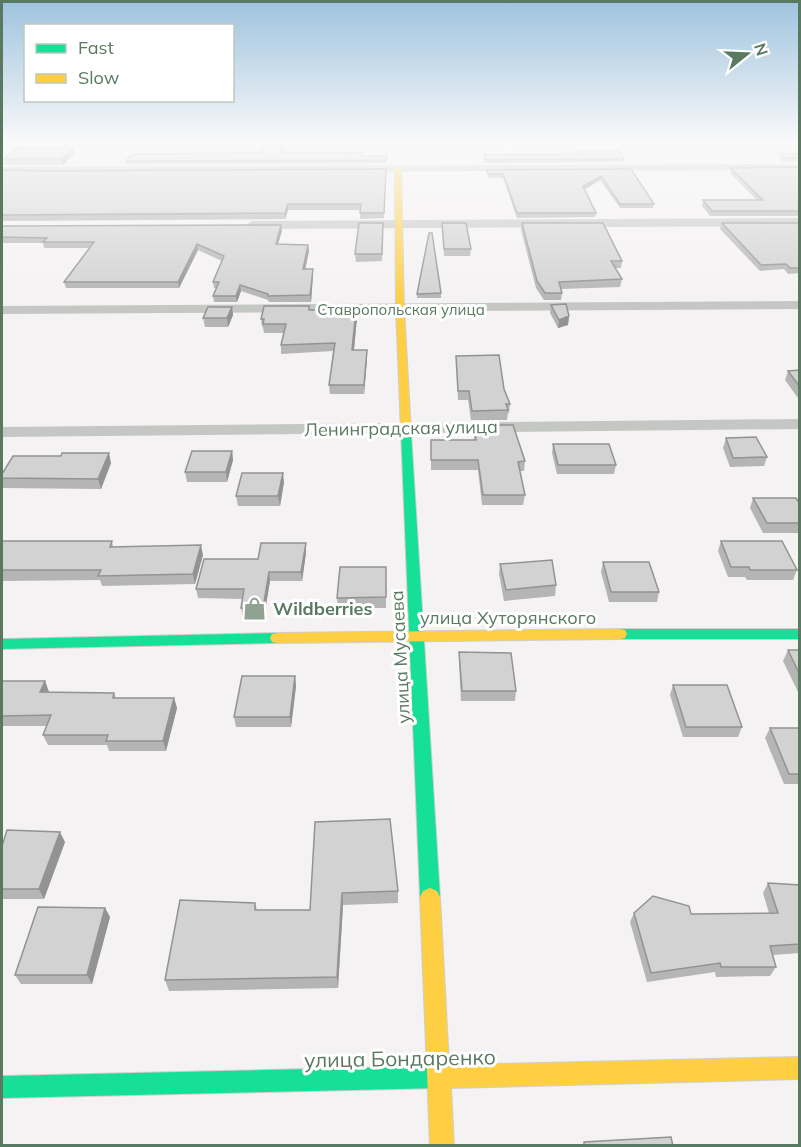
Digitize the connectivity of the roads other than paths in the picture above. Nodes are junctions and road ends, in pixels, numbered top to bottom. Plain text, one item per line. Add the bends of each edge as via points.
1 (399, 195) edge
2 (800, 222) edge
3 (400, 225) junction
4 (236, 226) edge
5 (800, 305) edge
6 (400, 309) junction
7 (2, 310) edge
8 (800, 424) edge
9 (406, 428) junction
10 (2, 432) edge
11 (800, 634) edge
12 (417, 635) junction
13 (2, 644) edge
14 (800, 1068) edge
15 (439, 1078) junction
16 (2, 1087) edge
17 (442, 1146) edge

1 - 3 street, улица Мусаева
2 - 3 street
3 - 4 street
3 - 6 street, улица Мусаева
5 - 6 street, Ставропольская улица
6 - 7 street, Ставропольская улица
6 - 9 street, улица Мусаева
8 - 9 street, Ленинградская улица
9 - 10 street, Ленинградская улица
9 - 12 street, улица Мусаева
11 - 12 street, улица Хуторянского
12 - 13 street, улица Хуторянского
12 - 15 street, улица Мусаева
14 - 15 street, улица Бондаренко
15 - 16 street, улица Бондаренко
15 - 17 street, улица Мусаева

